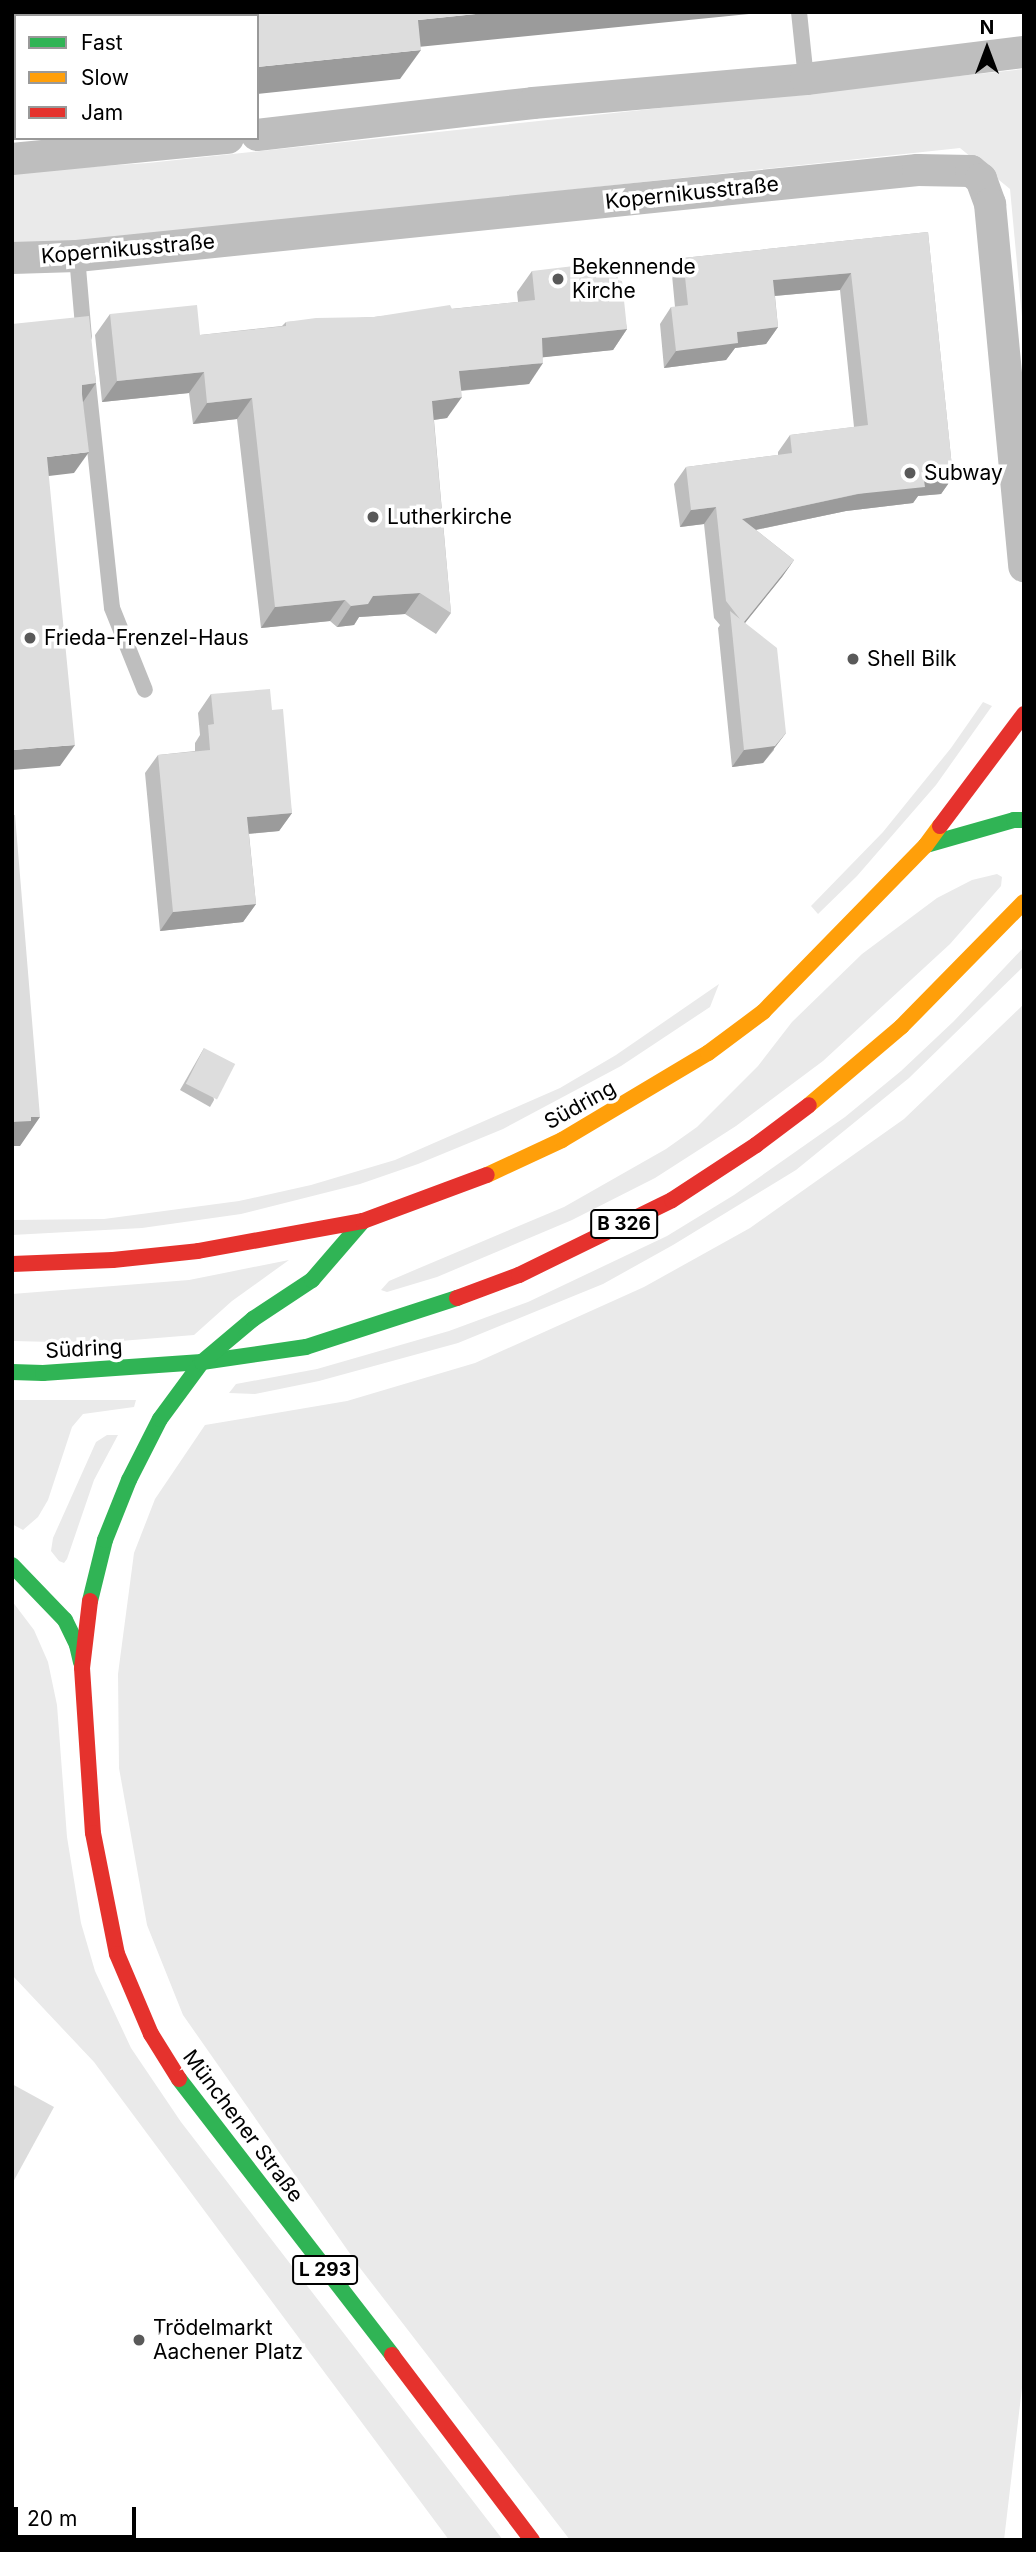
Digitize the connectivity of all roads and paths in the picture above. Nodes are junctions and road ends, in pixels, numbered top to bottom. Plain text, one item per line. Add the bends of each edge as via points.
1 (799, 12) edge
2 (1024, 52) edge
3 (806, 79) junction
4 (259, 135) edge
5 (207, 140) edge
6 (12, 159) edge
7 (77, 256) junction
8 (12, 258) edge
9 (1024, 566) edge
10 (145, 690) dead end
11 (1024, 714) edge
12 (1024, 820) edge
13 (926, 845) junction
14 (1024, 902) edge
15 (363, 1221) junction
16 (12, 1264) edge
17 (202, 1362) junction
18 (12, 1372) edge
19 (12, 1565) edge
20 (82, 1668) junction
21 (532, 2540) edge

1 - 3 lane
2 - 3 street
3 - 4 street via 533,103
5 - 6 street
7 - 8 street, Kopernikusstraße
7 - 9 street, Kopernikusstraße via 918,170 971,171 981,179 990,204
7 - 10 lane via 112,608
11 - 13 main road, Südring
12 - 13 main road
13 - 15 main road, Südring via 763,1012 708,1053 562,1140 483,1177
14 - 17 main road, Südring / B 326 via 901,1027 831,1089 672,1200 519,1275 412,1314 306,1347
15 - 16 main road, Südring via 198,1251
15 - 17 main road via 312,1280 253,1319
17 - 18 main road, Südring / B 326
17 - 20 main road via 160,1419 115,1514 93,1584
19 - 20 main road via 65,1620
20 - 21 main road, Münchener Straße / L 293 via 87,1765 102,1889 121,1966 151,2034 189,2094

